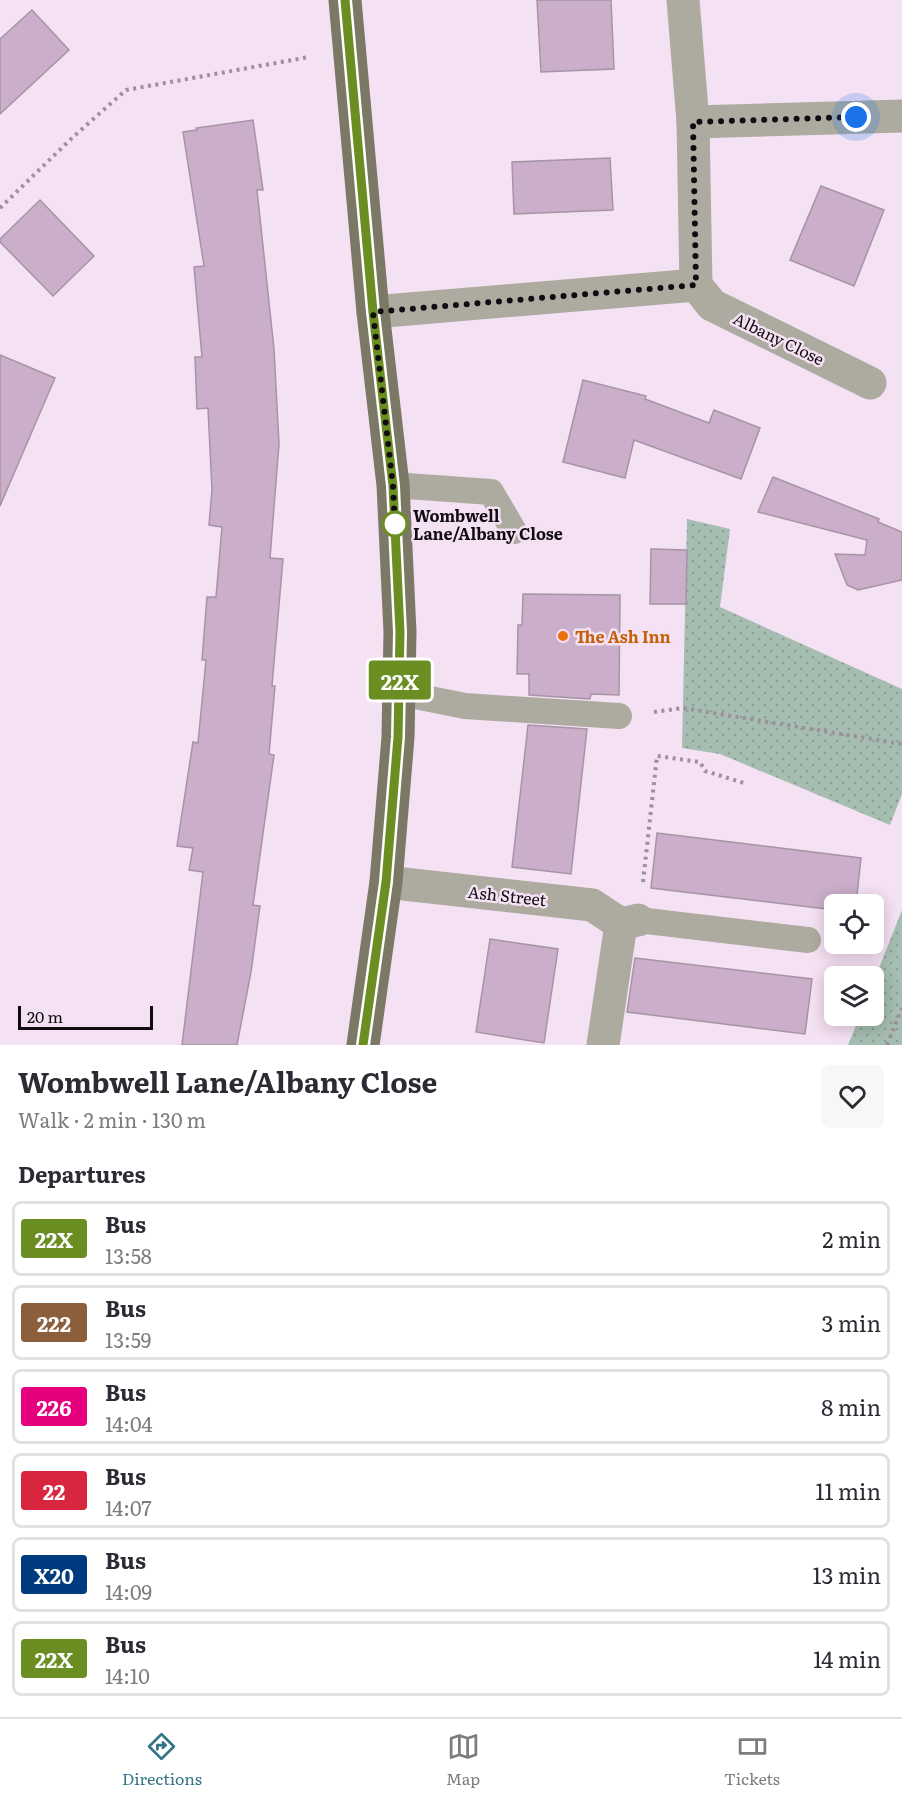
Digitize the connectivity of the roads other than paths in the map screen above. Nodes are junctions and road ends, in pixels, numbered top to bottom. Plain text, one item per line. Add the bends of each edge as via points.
1 (345, 0) edge
2 (683, 0) edge
3 (902, 116) edge
4 (693, 122) junction
5 (696, 285) junction
6 (373, 312) junction
7 (870, 383) dead end
8 (393, 486) junction
9 (514, 531) dead end
10 (400, 693) junction
11 (619, 716) road end
12 (386, 882) junction
13 (630, 922) junction
14 (808, 940) dead end
15 (363, 1045) edge
16 (603, 1045) edge

1 - 6 main road
2 - 4 street
3 - 4 street
4 - 5 street
5 - 6 street
5 - 7 street, Albany Close via 712,305
6 - 8 main road
8 - 9 lane via 491,492
8 - 10 main road
10 - 11 lane via 465,706
10 - 12 main road
12 - 13 street, Ash Street via 592,905
12 - 15 main road
13 - 14 lane, Ash Street
13 - 16 street

